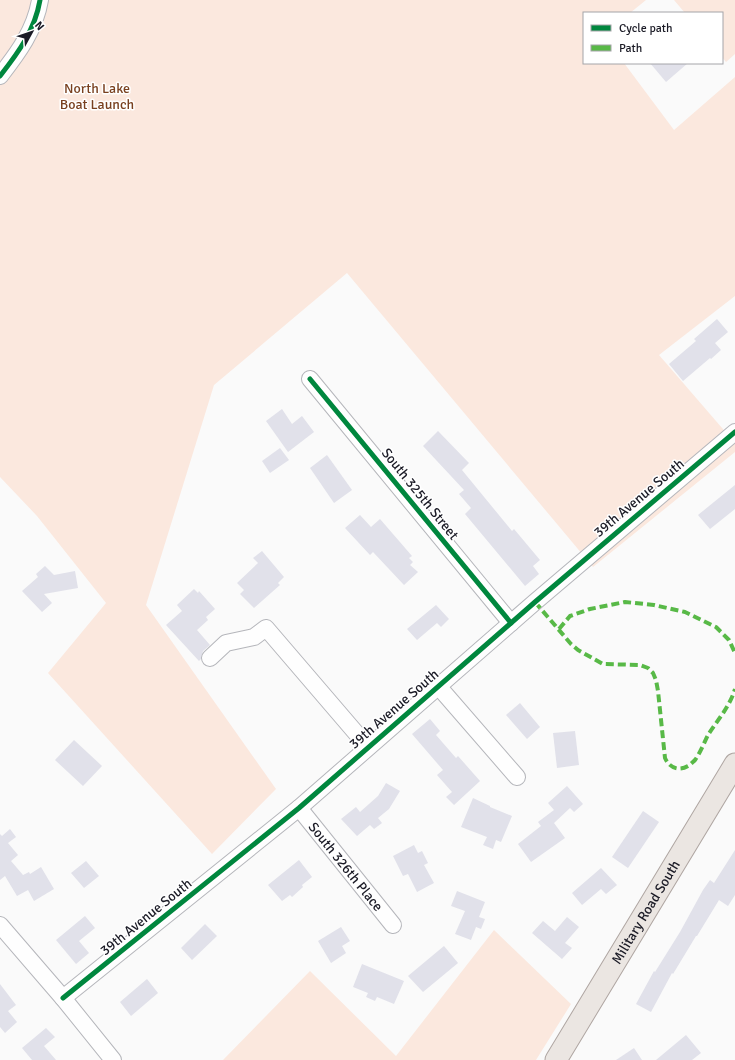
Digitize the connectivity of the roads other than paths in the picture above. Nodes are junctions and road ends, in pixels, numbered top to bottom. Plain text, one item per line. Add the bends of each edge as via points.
1 (40, 0) edge
2 (0, 76) edge
3 (310, 379) dead end
4 (735, 432) edge
5 (511, 624) junction
6 (210, 658) dead end
7 (438, 686) junction
8 (368, 748) junction
9 (735, 764) edge
10 (517, 777) dead end
11 (299, 808) junction
12 (0, 925) edge
13 (393, 925) dead end
14 (63, 998) junction
15 (113, 1060) edge
16 (556, 1060) edge

1 - 2 street via 37,13 20,50
3 - 5 street, South 325th Street
4 - 5 street, 39th Avenue South
5 - 7 street, 39th Avenue South
6 - 8 street via 226,643 254,637 266,628
7 - 8 street, 39th Avenue South
7 - 10 street
8 - 11 street, 39th Avenue South
9 - 16 main road, Military Road South
11 - 13 street, South 326th Place
11 - 14 street, 39th Avenue South
12 - 14 street
14 - 15 street

